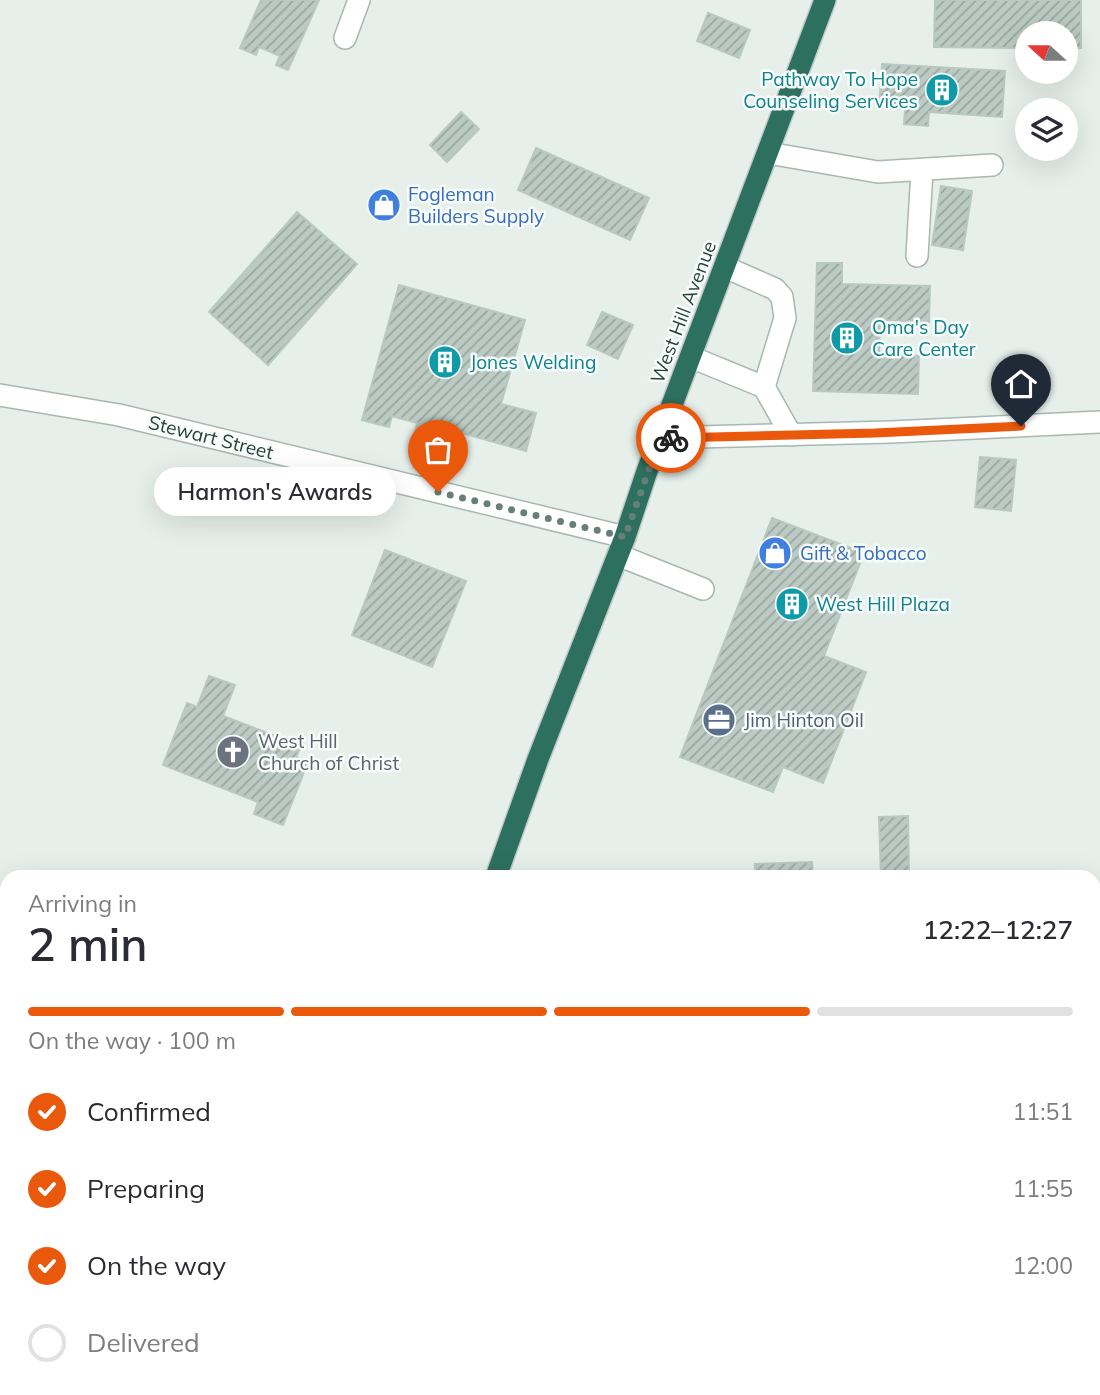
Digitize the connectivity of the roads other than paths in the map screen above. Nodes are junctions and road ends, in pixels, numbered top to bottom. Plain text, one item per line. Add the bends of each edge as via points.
1 (359, 0) edge
2 (825, 0) edge
3 (345, 38) dead end
4 (768, 153) junction
5 (992, 164) dead end
6 (922, 170) junction
7 (917, 256) dead end
8 (725, 267) junction
9 (691, 357) junction
10 (764, 387) junction
11 (0, 395) edge
12 (1100, 422) edge
13 (791, 435) junction
14 (660, 438) junction
15 (621, 546) junction
16 (703, 589) dead end
17 (499, 870) edge

1 - 3 street
2 - 4 highway, West Hill Avenue
4 - 6 street via 878,172
4 - 8 highway, West Hill Avenue
5 - 6 street
6 - 7 street
8 - 9 highway, West Hill Avenue
8 - 10 street via 782,296 785,318
9 - 10 street
9 - 14 highway, West Hill Avenue
10 - 13 street
11 - 15 street, Stewart Street via 119,415
12 - 13 street
13 - 14 street
14 - 15 highway, West Hill Avenue
15 - 16 street, Stewart Street
15 - 17 highway, West Hill Avenue

